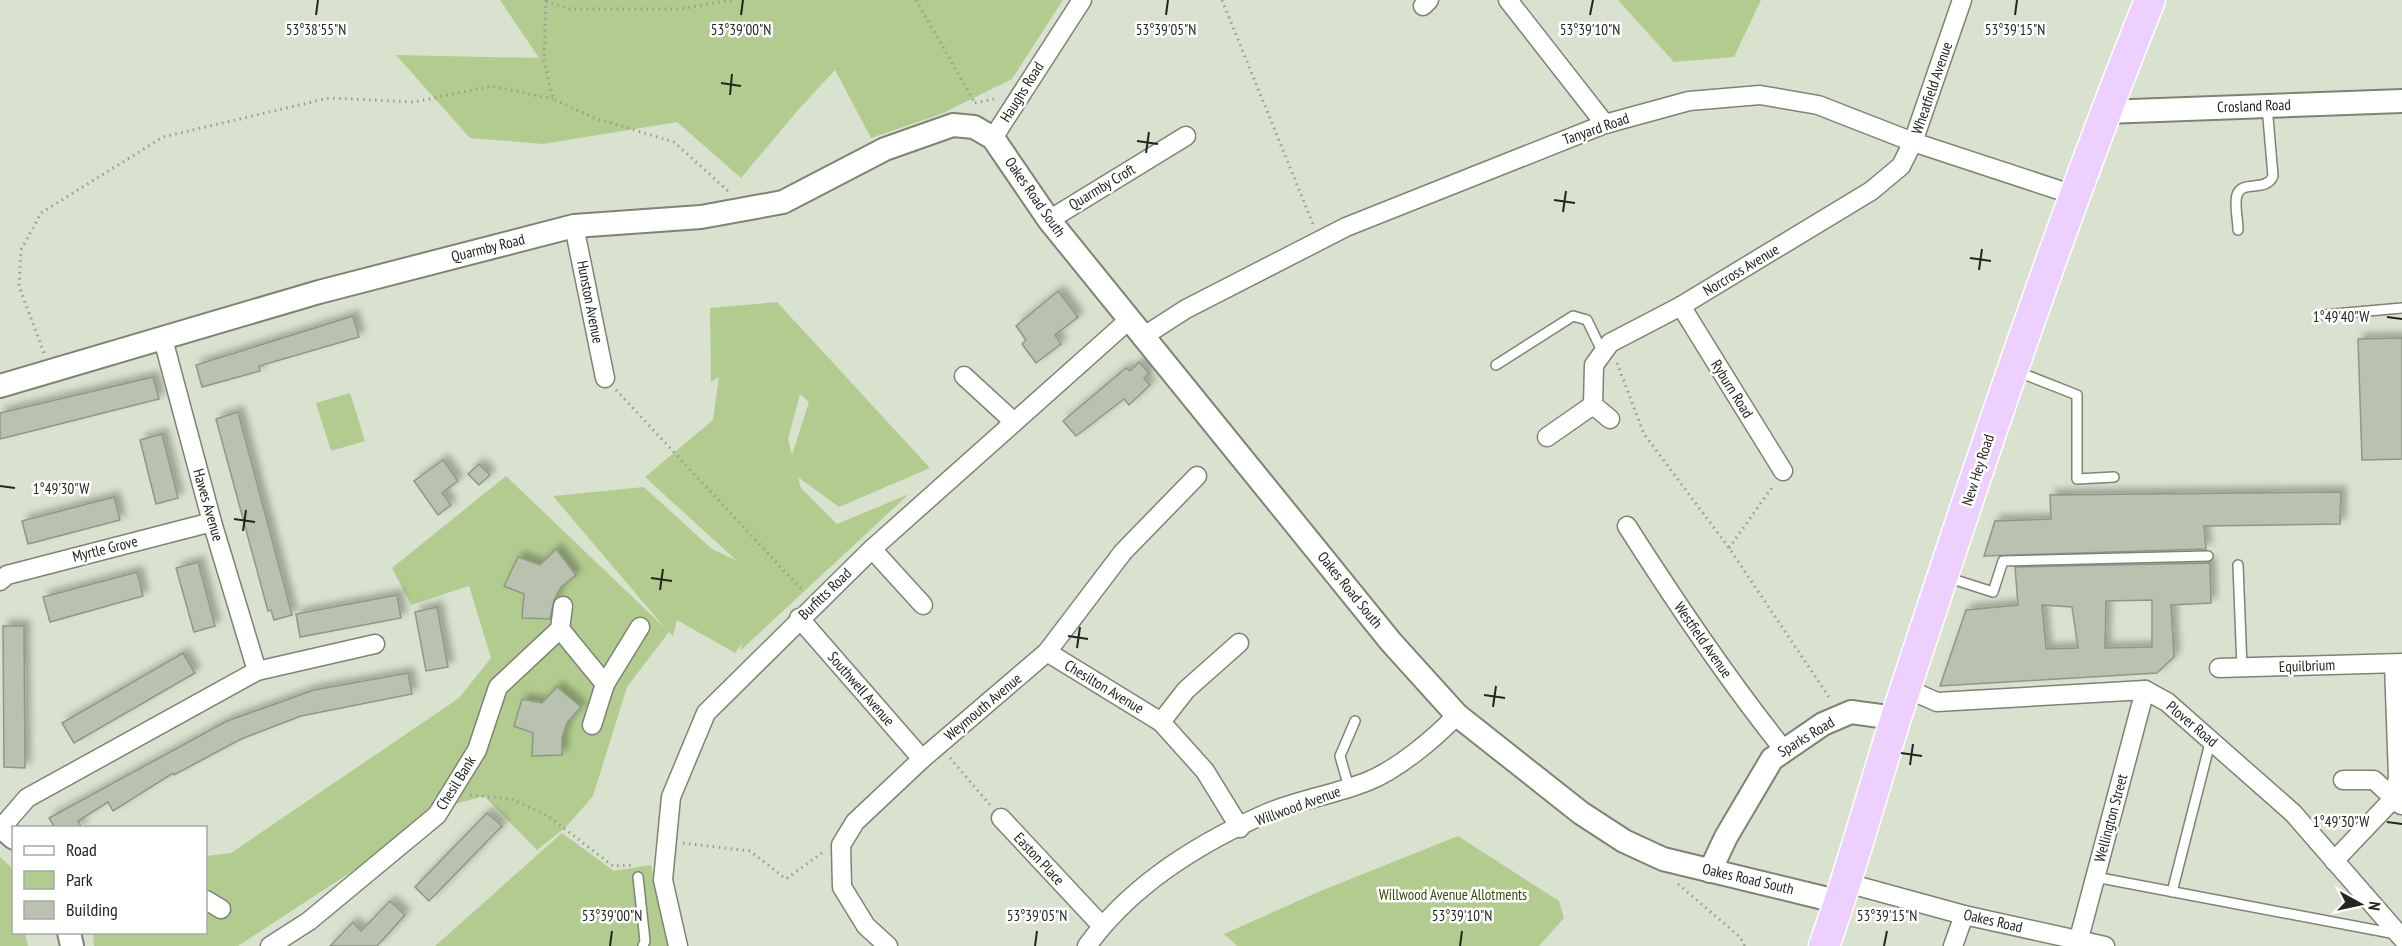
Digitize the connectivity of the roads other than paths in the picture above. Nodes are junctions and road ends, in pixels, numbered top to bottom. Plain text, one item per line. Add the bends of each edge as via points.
1 (1082, 0) edge
2 (1088, 0) edge
3 (1508, 0) edge
4 (1962, 0) edge
5 (2150, 0) edge
6 (1051, 45) junction
7 (2402, 101) edge
8 (2267, 106) junction
9 (2105, 111) junction
10 (1605, 124) junction
11 (974, 130) junction
12 (1186, 136) dead end
13 (1913, 142) junction
14 (2074, 195) junction
15 (1049, 220) junction
16 (574, 226) junction
17 (2238, 230) dead end
18 (1682, 306) junction
19 (2402, 308) edge
20 (2323, 315) dead end
21 (1137, 327) junction
22 (163, 339) junction
23 (1607, 348) junction
24 (1496, 365) dead end
25 (2011, 369) junction
26 (964, 376) dead end
27 (605, 378) road end
28 (0, 386) edge
29 (1593, 405) junction
30 (1610, 419) dead end
31 (1014, 422) junction
32 (1547, 437) dead end
33 (1783, 471) road end
34 (1197, 476) dead end
35 (2114, 477) dead end
36 (212, 522) junction
37 (1627, 526) dead end
38 (872, 549) junction
39 (2208, 556) dead end
40 (2238, 565) dead end
41 (1943, 576) junction
42 (0, 581) edge
43 (923, 605) dead end
44 (563, 606) dead end
45 (799, 618) junction
46 (640, 627) dead end
47 (560, 629) junction
48 (1239, 643) dead end
49 (375, 644) dead end
50 (1047, 652) junction
51 (2398, 663) edge
52 (2219, 668) dead end
53 (2242, 668) junction
54 (257, 671) junction
55 (604, 684) junction
56 (1905, 688) junction
57 (2145, 690) junction
58 (1457, 715) junction
59 (1895, 718) junction
60 (1355, 721) dead end
61 (1161, 722) junction
62 (592, 725) dead end
63 (2211, 739) junction
64 (1784, 750) junction
65 (922, 759) junction
66 (2343, 780) dead end
67 (1349, 788) junction
68 (2398, 802) edge
69 (1001, 819) road end
70 (1240, 828) junction
71 (5, 830) edge
72 (2334, 861) junction
73 (1710, 870) junction
74 (638, 877) dead end
75 (2095, 877) junction
76 (1844, 892) junction
77 (2172, 892) junction
78 (1964, 915) junction
79 (1102, 926) junction
80 (2400, 936) edge
81 (2077, 943) edge
82 (270, 946) edge
83 (643, 946) edge
84 (678, 946) edge
85 (888, 946) edge
86 (1087, 946) edge
87 (1824, 946) edge
88 (1953, 946) edge
89 (2105, 946) edge

1 - 6 street, Haughs Road
2 - 6 street, Haughs Road
3 - 10 street
4 - 13 street, Wheatfield Avenue
5 - 9 highway, New Hey Road
6 - 11 street, Haughs Road via 1021,94
7 - 8 street, Crosland Road
8 - 9 street, Crosland Road
8 - 17 lane via 2273,176 2265,186 2239,191
9 - 14 highway, New Hey Road
10 - 13 street, Tanyard Road via 1689,101 1760,95 1818,105
10 - 21 street, Tanyard Road via 1346,227 1186,309
11 - 15 street, Oakes Road South
11 - 16 street, Quarmby Road via 885,149 783,202 701,217
12 - 15 street, Quarmby Croft
13 - 14 street, Tanyard Road
13 - 18 street, Norcross Avenue via 1901,166 1871,191
14 - 25 highway, New Hey Road
15 - 21 street, Oakes Road South
16 - 22 street, Quarmby Road via 311,294
16 - 27 street, Hunston Avenue
18 - 23 street, Norcross Avenue
18 - 33 street, Ryburn Road
19 - 20 lane
21 - 31 street, Burfitts Road
21 - 58 street, Oakes Road South via 1391,642
22 - 28 street, Quarmby Road
22 - 36 street, Hawes Avenue
23 - 24 lane via 1587,320 1573,316
23 - 29 street via 1594,365
25 - 35 lane via 2077,395 2078,478
25 - 41 highway, New Hey Road
26 - 31 street
29 - 30 street
29 - 32 street
31 - 38 street, Burfitts Road
34 - 50 street, Weymouth Avenue via 1123,552
36 - 42 street, Myrtle Grove via 7,575
36 - 54 street, Hawes Avenue
37 - 64 street, Westfield Avenue via 1701,639
38 - 43 street
38 - 45 street, Burfitts Road
39 - 41 lane via 2003,561 1993,592
40 - 53 lane
41 - 56 highway, New Hey Road
44 - 47 street
45 - 65 street, Southwell Avenue
45 - 84 street, Burfitts Road via 706,713 671,797 663,880
46 - 55 street
47 - 55 street
47 - 82 street, Chesil Bank via 498,687 477,750 437,815 309,921
48 - 61 street, Chesilton Avenue via 1186,690
49 - 54 street
50 - 61 street, Chesilton Avenue
50 - 65 street, Weymouth Avenue
51 - 53 street, Equilbrium
51 - 68 street, Equilbrium
52 - 53 street, Equilbrium
54 - 71 street via 27,798
55 - 62 street
56 - 57 street via 1937,702
56 - 59 highway, New Hey Road
57 - 63 street, Plover Road via 2167,702
57 - 75 street, Wellington Street
58 - 67 street, Willwood Avenue via 1431,741 1367,782
58 - 73 street, Oakes Road South via 1581,813 1624,841 1663,859
59 - 64 street, Sparks Road via 1851,712 1823,724
59 - 76 highway, New Hey Road
60 - 67 lane via 1340,756
61 - 70 street, Chesilton Avenue via 1205,771
63 - 72 street, Plover Road via 2293,813
63 - 77 lane
64 - 73 street, Sparks Road via 1772,759
65 - 85 street, Weymouth Avenue via 855,822 841,845 842,887 866,926
66 - 68 street via 2374,780
67 - 70 street, Willwood Avenue via 1266,814
68 - 72 street
69 - 79 street, Easton Place
70 - 79 street, Willwood Avenue via 1199,848 1146,883
72 - 80 street, Plover Road
73 - 76 street, Oakes Road South via 1789,889
74 - 83 lane
75 - 77 lane
75 - 81 street, Wellington Street
76 - 78 street, Oakes Road
76 - 87 highway, New Hey Road
77 - 80 lane
78 - 81 street, Oakes Road
78 - 88 street
79 - 86 street, Willwood Avenue
81 - 89 street, Oakes Road

